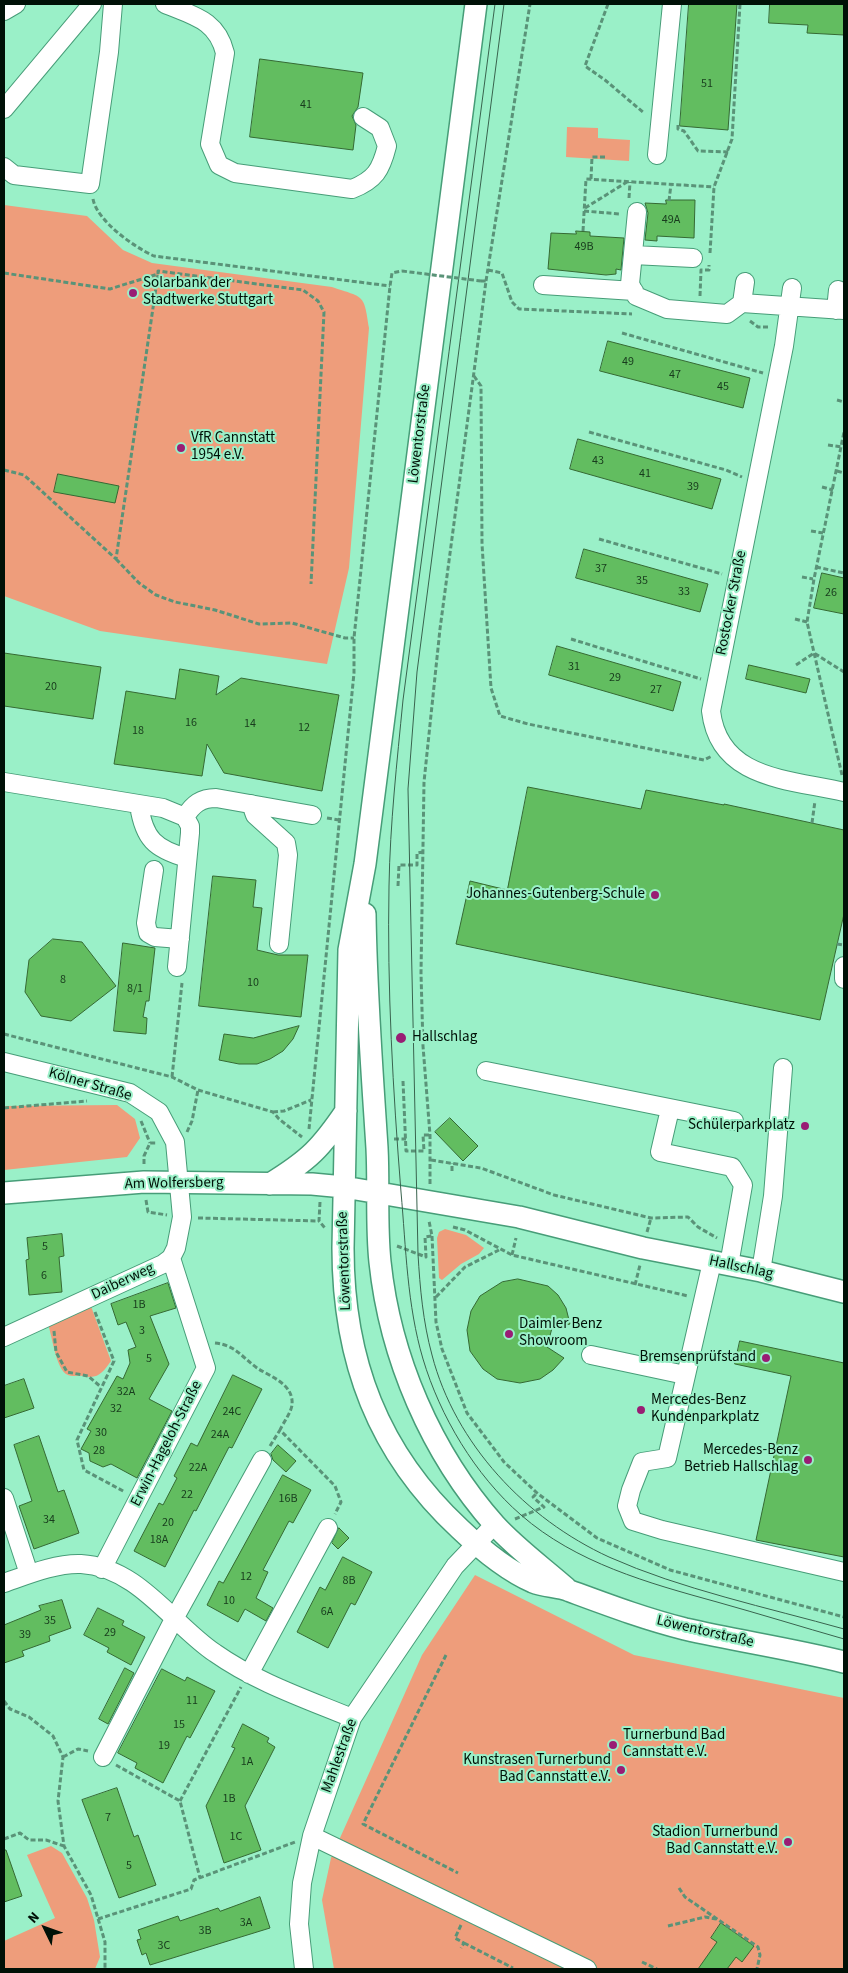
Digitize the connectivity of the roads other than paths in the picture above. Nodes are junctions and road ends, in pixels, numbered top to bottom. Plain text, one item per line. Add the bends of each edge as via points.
1 (16, 4) edge
2 (92, 4) edge
3 (113, 4) edge
4 (165, 4) edge
5 (476, 4) edge
6 (672, 4) edge
7 (4, 11) edge
8 (4, 109) edge
9 (363, 117) dead end
10 (657, 155) dead end
11 (4, 167) edge
12 (631, 211) road end
13 (633, 255) junction
14 (692, 258) dead end
15 (744, 282) dead end
16 (543, 285) dead end
17 (792, 288) dead end
18 (838, 290) dead end
19 (634, 291) junction
20 (742, 303) junction
21 (789, 306) junction
22 (840, 310) edge
23 (4, 782) edge
24 (842, 791) edge
25 (251, 804) junction
26 (139, 805) junction
27 (312, 815) dead end
28 (185, 816) junction
29 (187, 858) junction
30 (365, 864) junction
31 (154, 870) dead end
32 (180, 939) junction
33 (279, 944) dead end
34 (844, 966) edge
35 (177, 967) road end
36 (844, 979) edge
37 (4, 1062) edge
38 (782, 1068) dead end
39 (486, 1071) dead end
40 (670, 1109) junction
41 (346, 1110) junction
42 (734, 1121) dead end
43 (180, 1182) junction
44 (270, 1184) junction
45 (344, 1187) junction
46 (378, 1192) junction
47 (4, 1193) edge
48 (171, 1258) junction
49 (720, 1264) junction
50 (761, 1271) junction
51 (844, 1292) edge
52 (4, 1337) edge
53 (591, 1355) dead end
54 (685, 1375) junction
55 (262, 1460) road end
56 (4, 1498) edge
57 (495, 1524) junction
58 (328, 1528) road end
59 (475, 1544) junction
60 (102, 1569) junction
61 (844, 1572) edge
62 (29, 1574) junction
63 (4, 1583) edge
64 (568, 1590) junction
65 (174, 1619) junction
66 (844, 1662) edge
67 (249, 1674) junction
68 (352, 1718) junction
69 (103, 1757) road end
70 (312, 1836) junction
71 (304, 1969) edge
72 (587, 1969) edge

1 - 7 street
2 - 8 street
3 - 11 street via 90,184 14,175
4 - 9 street via 207,21 222,39 225,53 210,144 220,165 235,172 352,189 368,182 380,169 387,146 380,128
5 - 30 main road, Löwentorstraße
6 - 10 street
12 - 13 street
13 - 14 street
13 - 19 street via 630,284
15 - 20 street
16 - 19 street
17 - 21 street, Rostocker Straße
18 - 22 street
19 - 20 street via 636,296 668,309 727,314
20 - 21 street
21 - 22 street
21 - 24 street, Rostocker Straße via 778,377 710,711 718,740 740,765 756,772
23 - 26 street
25 - 27 street
25 - 28 street via 206,798 196,803
25 - 33 street via 255,815 286,843 288,855
26 - 28 street via 163,808
26 - 29 street via 146,833 158,847
28 - 29 street via 190,826
29 - 32 street
30 - 41 main road, Löwentorstraße via 349,950
30 - 46 main road, Löwentorstraße via 366,953
31 - 32 street via 146,923 148,933 155,937
32 - 35 street
34 - 36 street
37 - 43 street, Kölner Straße via 130,1093 159,1112 175,1142
38 - 50 street via 773,1196
39 - 40 street
40 - 42 street
40 - 49 street via 660,1152 732,1167 743,1185
41 - 44 main road via 327,1139 302,1164
41 - 45 main road, Löwentorstraße
43 - 44 main road, Am Wolfersberg
43 - 47 main road, Am Wolfersberg
43 - 48 street, Daiberweg via 182,1217
44 - 45 main road, Am Wolfersberg
45 - 46 main road, Hallschlag
45 - 59 main road, Löwentorstraße via 343,1284 349,1335 361,1379 378,1422 408,1473 440,1511
46 - 49 main road, Hallschlag via 519,1217
46 - 57 main road, Löwentorstraße via 383,1282 391,1323 413,1394 449,1464
48 - 52 street, Daiberweg
48 - 60 street, Erwin-Hageloh-Straße via 206,1368
49 - 50 main road, Hallschlag
49 - 54 street via 704,1299
50 - 51 main road, Hallschlag
53 - 54 street
54 - 61 street via 667,1458 642,1462 631,1490 627,1506 634,1521
55 - 65 street
56 - 62 street
57 - 59 street, Mahlestraße
57 - 64 main road, Löwentorstraße
58 - 67 street
59 - 64 main road, Löwentorstraße via 506,1567 534,1582
59 - 68 street, Mahlestraße via 456,1566
60 - 62 street via 81,1564
60 - 65 street via 122,1576
62 - 63 street
64 - 66 main road, Löwentorstraße via 685,1629
65 - 67 street via 214,1653
65 - 69 street
67 - 68 street
68 - 70 street, Mahlestraße
70 - 71 street, Mahlestraße via 302,1883 299,1924
70 - 72 street

